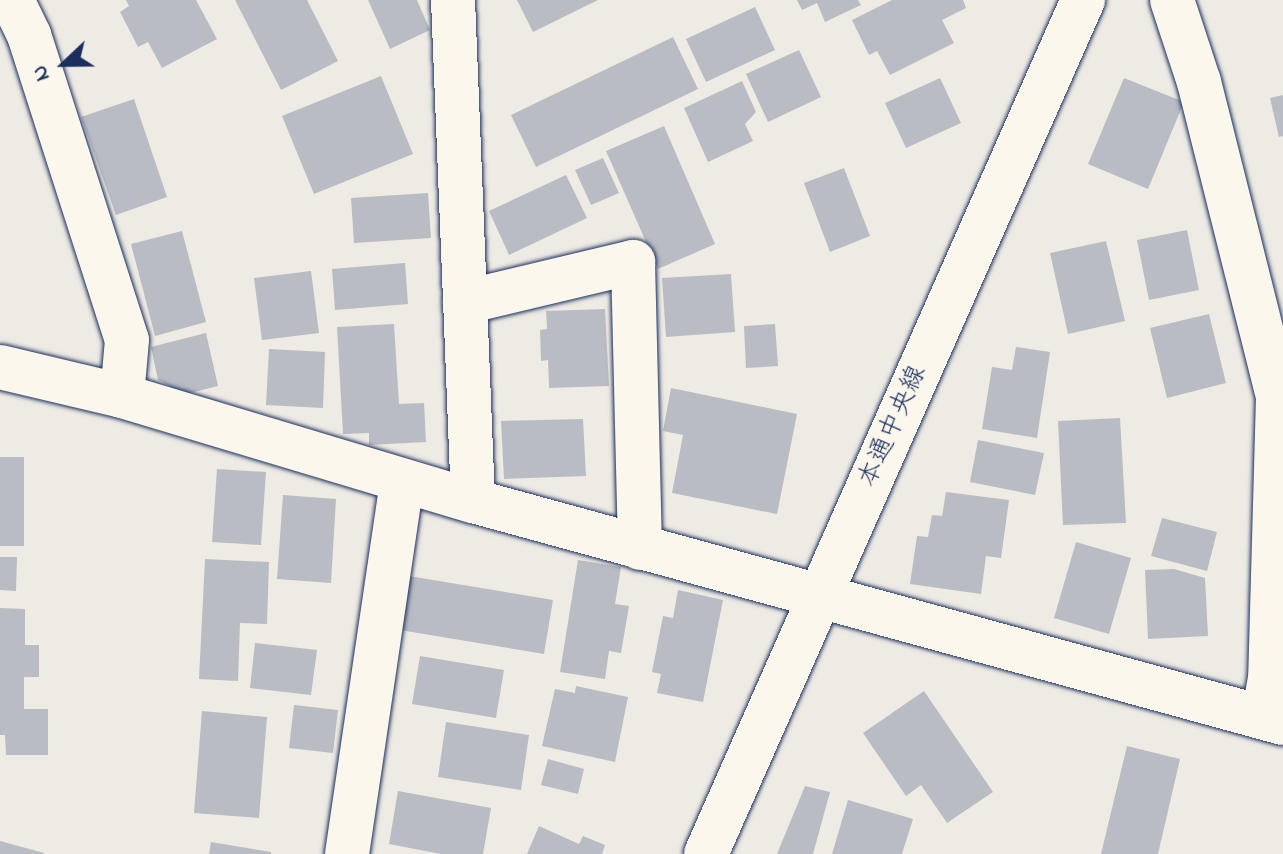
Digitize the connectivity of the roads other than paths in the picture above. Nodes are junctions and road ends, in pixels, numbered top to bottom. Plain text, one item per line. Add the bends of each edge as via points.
1 (12, 0) edge
2 (453, 0) edge
3 (1083, 0) edge
4 (1172, 0) edge
5 (465, 302) junction
6 (0, 367) edge
7 (122, 396) junction
8 (1280, 398) edge
9 (402, 481) junction
10 (473, 501) junction
11 (640, 548) junction
12 (821, 597) junction
13 (1273, 720) edge
14 (347, 854) edge
15 (706, 854) edge

1 - 7 street via 29,35 127,340
2 - 5 street
3 - 12 street, 本通中央線
4 - 8 street via 1199,82
5 - 10 street
5 - 11 street via 633,262
6 - 7 street
7 - 9 street
8 - 13 street
9 - 10 street
9 - 14 street
10 - 11 street
11 - 12 street
12 - 13 street
12 - 15 street, 本通中央線

